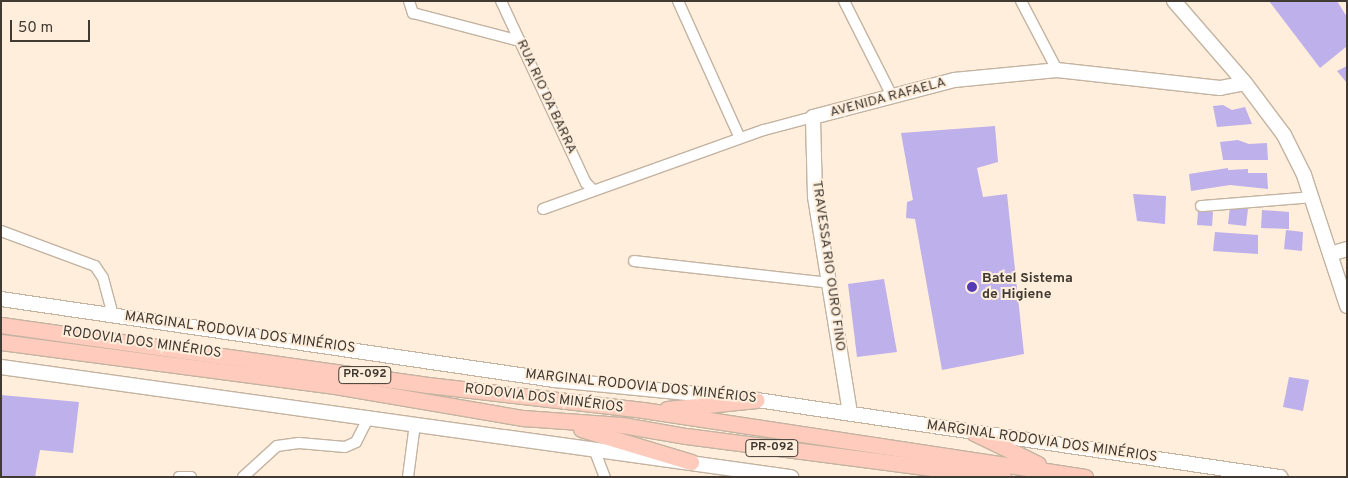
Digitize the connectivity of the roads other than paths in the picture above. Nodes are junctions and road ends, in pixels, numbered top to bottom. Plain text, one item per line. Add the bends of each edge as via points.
1 (409, 1) edge
2 (502, 1) edge
3 (678, 1) edge
4 (844, 1) edge
5 (1021, 1) edge
6 (1174, 1) edge
7 (520, 41) junction
8 (1057, 70) junction
9 (1246, 83) junction
10 (892, 96) junction
11 (812, 117) junction
12 (740, 138) junction
13 (594, 191) junction
14 (1312, 197) junction
15 (1201, 206) dead end
16 (544, 209) dead end
17 (1, 231) edge
18 (1347, 249) edge
19 (1330, 254) junction
20 (634, 261) dead end
21 (829, 283) junction
22 (1, 299) edge
23 (1347, 306) edge
24 (113, 314) junction
25 (1, 324) edge
26 (1, 342) edge
27 (1, 367) edge
28 (758, 400) junction
29 (646, 411) junction
30 (850, 413) junction
31 (368, 418) junction
32 (540, 420) junction
33 (415, 424) junction
34 (974, 433) junction
35 (594, 449) junction
36 (691, 462) junction
37 (1053, 472) junction
38 (179, 477) edge
39 (191, 477) edge
40 (243, 477) edge
41 (408, 477) edge
42 (605, 477) edge
43 (791, 477) edge
44 (1003, 477) edge
45 (1085, 477) edge
46 (1280, 477) edge

1 - 7 street via 413,13
2 - 7 street, RUA RIO DA BARRA
3 - 12 street
4 - 10 street
5 - 8 street
6 - 9 main road
7 - 13 street, RUA RIO DA BARRA via 586,183
8 - 9 main road, AVENIDA RAFAELA via 1220,88
8 - 10 main road, AVENIDA RAFAELA via 954,80
9 - 14 main road via 1284,135
10 - 11 main road, AVENIDA RAFAELA
11 - 12 street, AVENIDA RAFAELA
11 - 21 main road, TRAVESSA RIO OURO FINO via 815,196
12 - 13 street, AVENIDA RAFAELA
13 - 16 street, AVENIDA RAFAELA
14 - 15 street
14 - 19 main road
17 - 24 street via 95,266 103,278
18 - 19 main road
19 - 23 main road
20 - 21 street
21 - 30 main road, TRAVESSA RIO OURO FINO
22 - 24 main road, MARGINAL RODOVIA DOS MINÉRIOS
24 - 28 main road, MARGINAL RODOVIA DOS MINÉRIOS via 554,380
25 - 29 main road, RODOVIA DOS MINÉRIOS / PR-092 via 428,385
26 - 32 main road, RODOVIA DOS MINÉRIOS / PR-092 via 335,386
27 - 31 main road
28 - 29 main road
28 - 30 main road, MARGINAL RODOVIA DOS MINÉRIOS
29 - 37 main road, RODOVIA DOS MINÉRIOS / PR-092
30 - 34 main road, MARGINAL RODOVIA DOS MINÉRIOS
31 - 33 main road
31 - 40 street via 356,442 345,447 299,442 278,446
32 - 36 main road via 630,442
32 - 44 main road, RODOVIA DOS MINÉRIOS / PR-092 via 622,425
33 - 35 main road
33 - 41 street
34 - 37 main road
34 - 46 main road, MARGINAL RODOVIA DOS MINÉRIOS
35 - 36 main road
35 - 42 street
36 - 43 main road
37 - 45 main road, RODOVIA DOS MINÉRIOS / PR-092
38 - 39 street

